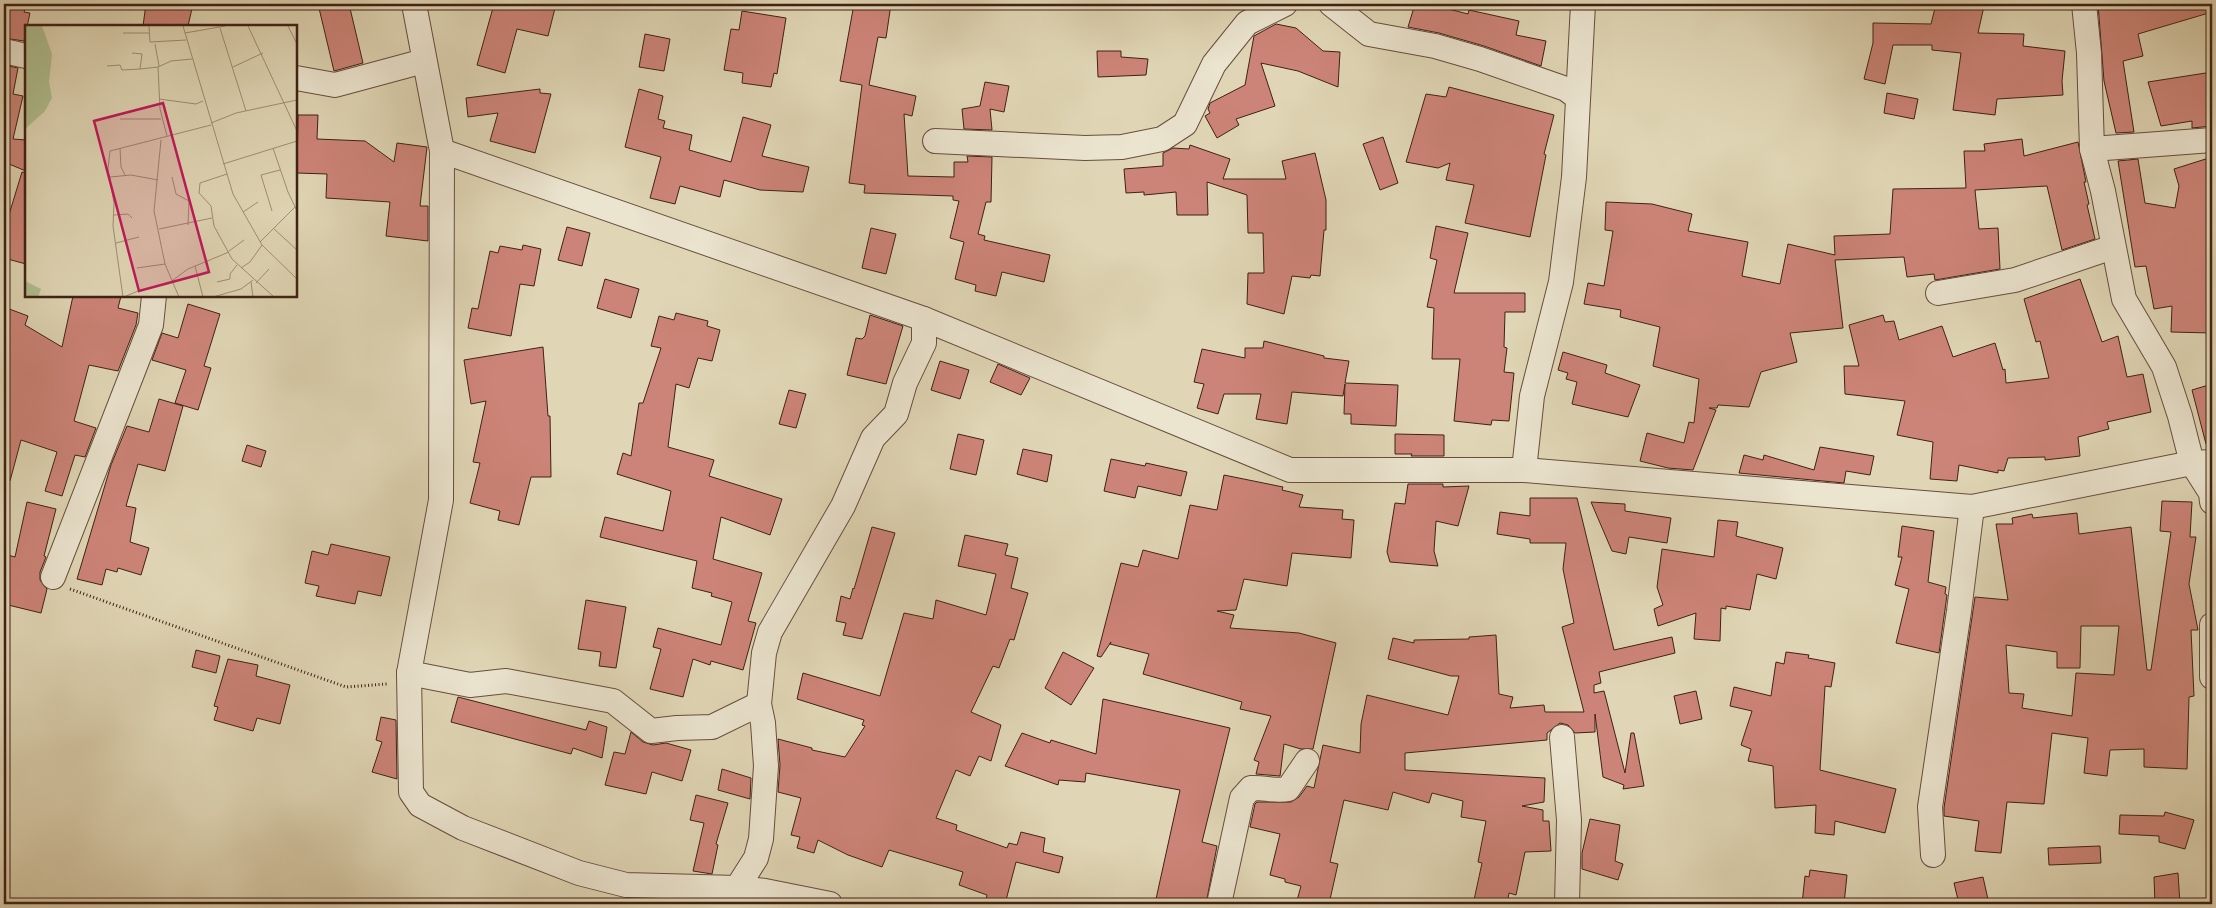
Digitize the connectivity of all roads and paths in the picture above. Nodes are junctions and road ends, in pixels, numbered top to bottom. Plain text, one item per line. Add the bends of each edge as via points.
1 (414, 4) edge
2 (1285, 4) edge
3 (1330, 4) edge
4 (1583, 4) edge
5 (2084, 4) edge
6 (4, 52) edge
7 (25, 56) edge
8 (424, 61) junction
9 (298, 78) edge
10 (1578, 98) junction
11 (2212, 140) edge
12 (935, 141) dead end
13 (2092, 149) junction
14 (442, 151) junction
15 (2113, 247) junction
16 (1938, 293) dead end
17 (154, 298) edge
18 (924, 319) junction
19 (2202, 462) edge
20 (1524, 470) junction
21 (2212, 502) edge
22 (1972, 508) junction
23 (53, 577) joint
24 (2212, 625) edge
25 (409, 673) junction
26 (2212, 677) edge
27 (759, 704) junction
28 (1562, 737) dead end
29 (1307, 761) dead end
30 (1933, 855) dead end
31 (737, 888) junction
32 (830, 904) edge
33 (1219, 904) edge
34 (1567, 904) edge

1 - 8 street
2 - 12 street via 1247,23 1214,64 1185,124 1162,139 1122,147 1084,148
3 - 10 street via 1368,34 1435,46 1480,59 1566,89
4 - 10 street
5 - 13 street
6 - 7 street
8 - 9 street via 335,85
8 - 14 street
10 - 20 street via 1574,177 1561,282 1532,396
11 - 13 street
13 - 15 street
14 - 18 street
14 - 25 street via 441,500
15 - 16 street via 2015,280
15 - 19 street via 2124,299 2164,367 2180,416
17 - 23 street via 151,325
18 - 20 street via 1290,470
18 - 27 street via 924,343 905,383 896,414 874,438 843,506 770,632 764,653
19 - 21 street
19 - 22 street
20 - 22 street
22 - 30 street via 1930,807
23 - 25 path via 68,588 346,687 398,683
24 - 26 street
25 - 27 street via 470,685 506,681 613,701 651,731 712,727
25 - 31 street via 411,792 420,805 463,828 579,873 626,884
27 - 31 street via 766,766 761,839 756,858
28 - 34 street via 1569,820
29 - 33 street via 1288,789 1251,788 1242,798
31 - 32 street

